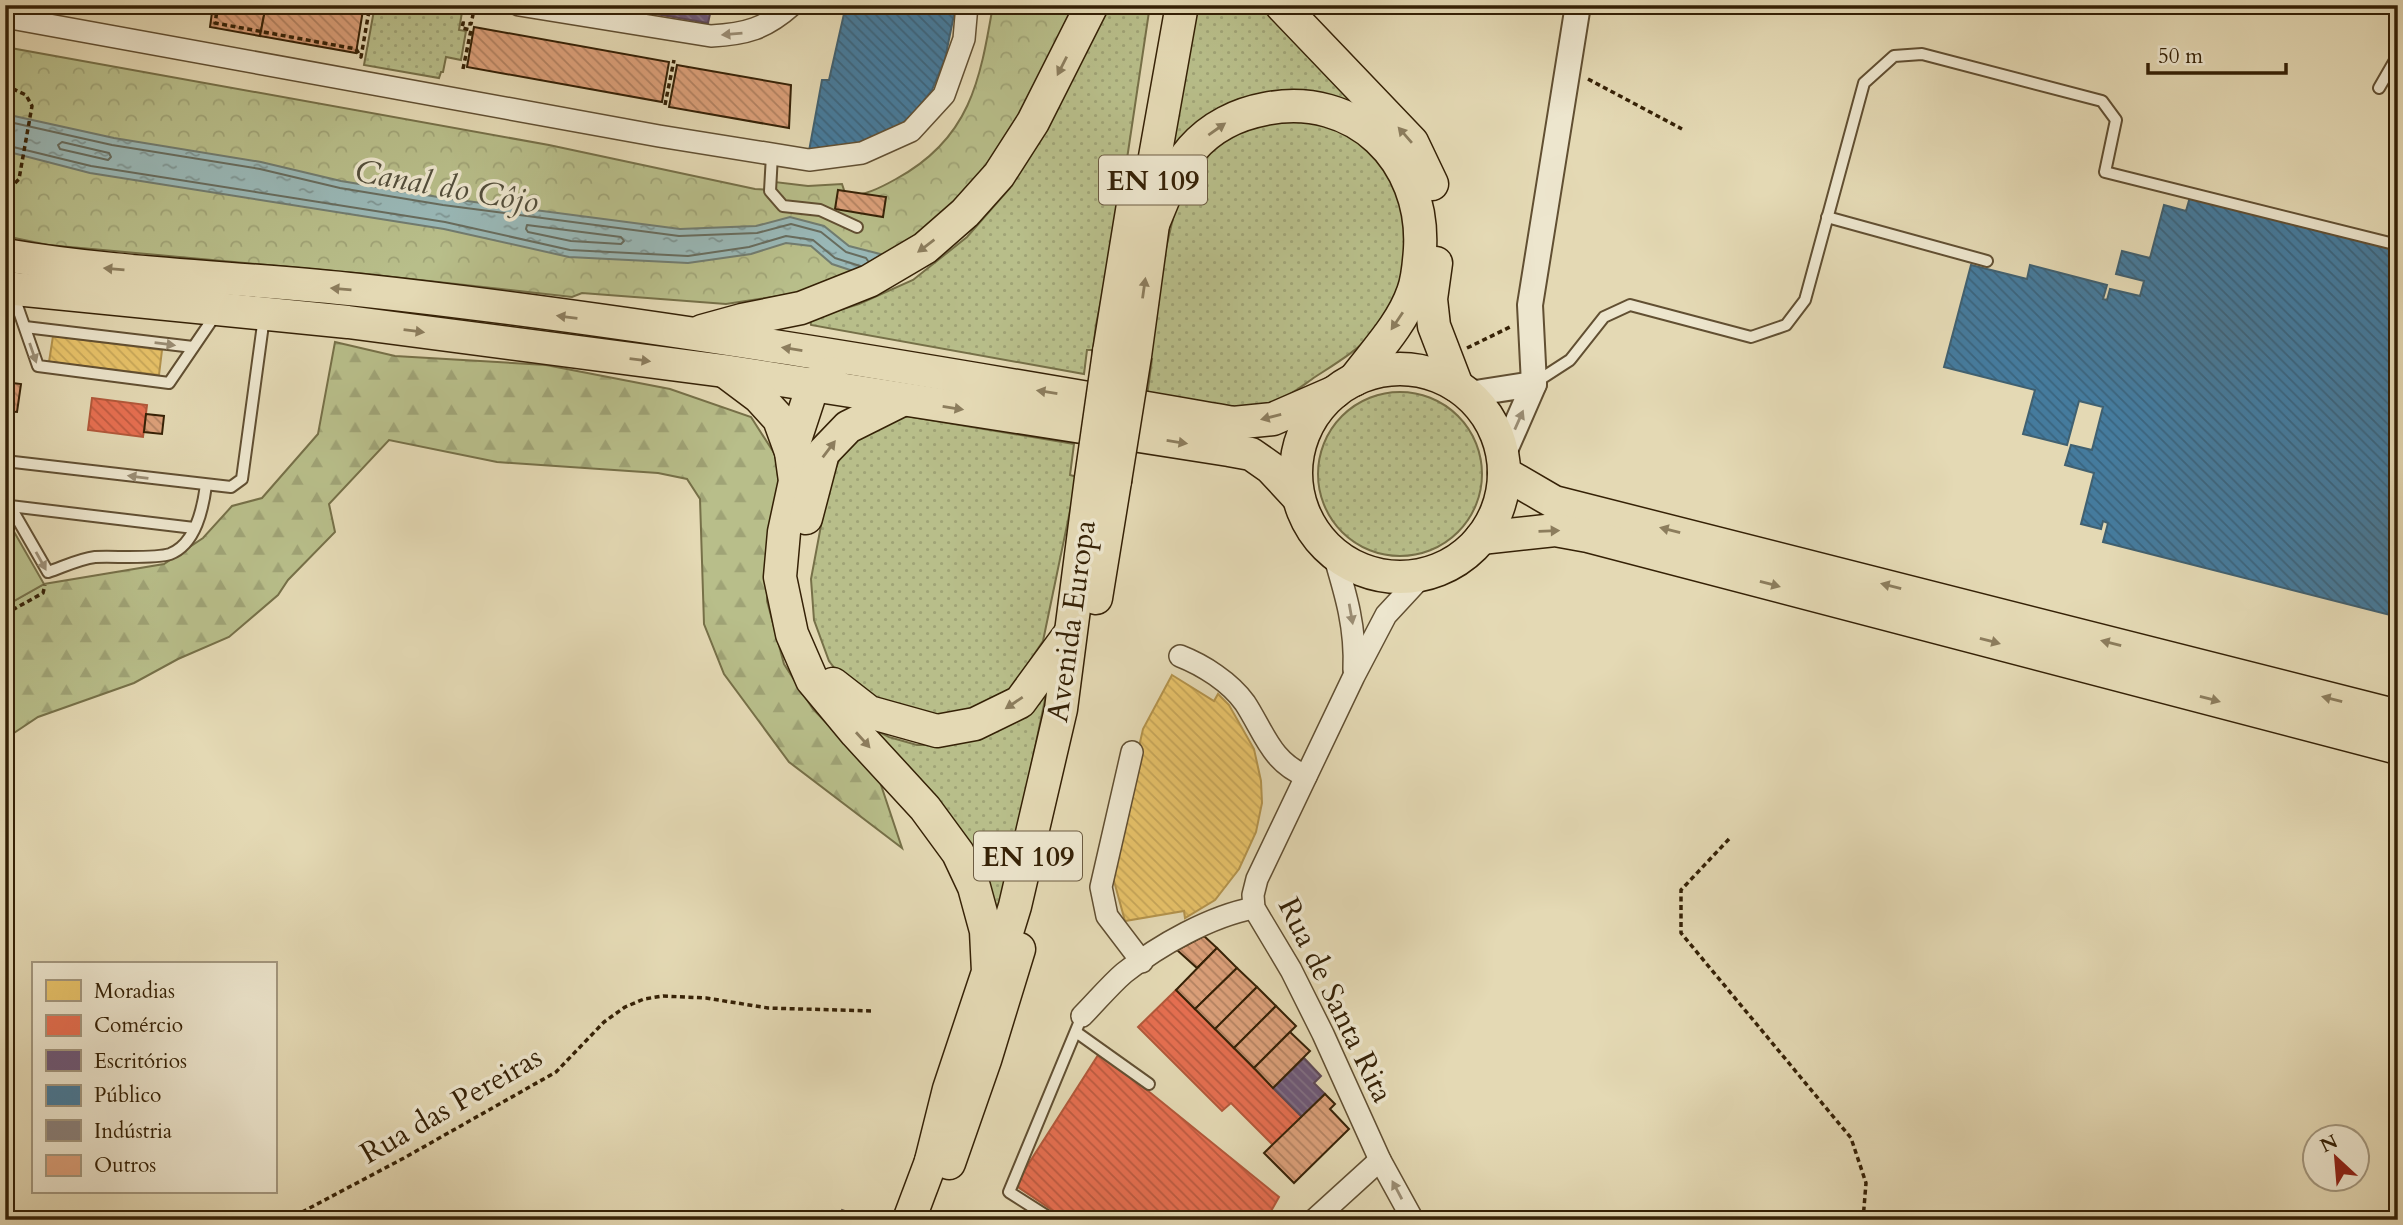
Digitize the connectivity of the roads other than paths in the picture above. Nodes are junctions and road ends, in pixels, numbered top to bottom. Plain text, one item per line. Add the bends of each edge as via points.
1 (519, 5) edge
2 (792, 5) edge
3 (967, 5) edge
4 (1092, 5) edge
5 (1164, 5) edge
6 (1182, 5) edge
7 (1281, 5) edge
8 (1578, 5) edge
9 (5, 17) edge
10 (2398, 55) edge
11 (2379, 88) dead end
12 (772, 155) junction
13 (1827, 217) junction
14 (1153, 224) junction
15 (857, 227) dead end
16 (2398, 245) edge
17 (5, 256) edge
18 (1987, 261) dead end
19 (8, 288) edge
20 (219, 309) junction
21 (265, 314) junction
22 (24, 327) junction
23 (692, 333) junction
24 (193, 347) junction
25 (1122, 354) junction
26 (883, 365) junction
27 (724, 371) junction
28 (1534, 384) junction
29 (813, 385) junction
30 (1344, 386) junction
31 (1463, 390) junction
32 (902, 400) junction
33 (791, 452) junction
34 (5, 461) edge
35 (1503, 464) junction
36 (1103, 480) junction
37 (206, 485) junction
38 (1297, 496) junction
39 (8, 505) edge
40 (194, 528) junction
41 (1481, 538) junction
42 (1334, 555) junction
43 (1423, 575) junction
44 (1072, 631) junction
45 (1180, 656) dead end
46 (1354, 676) junction
47 (2398, 716) edge
48 (2398, 748) edge
49 (1132, 752) dead end
50 (1306, 776) junction
51 (1254, 908) junction
52 (1142, 962) junction
53 (1079, 1024) junction
54 (1149, 1084) dead end
55 (1380, 1160) junction
56 (931, 1161) junction
57 (909, 1220) edge
58 (928, 1220) edge
59 (1053, 1220) edge
60 (1314, 1220) edge
61 (1413, 1220) edge

2 -> 1 street via 765,26 742,34 711,36
3 - 12 street via 964,39 944,94 911,131 862,153 809,160
4 -> 23 main road via 1033,122 999,175 925,248 869,281 801,308
5 - 25 main road, Avenida Europa / EN 109
6 - 14 main road, Avenida Europa / EN 109 via 1153,168
31 -> 7 main road via 1434,326 1431,299 1439,212 1430,179 1412,142
8 - 28 street via 1530,305
9 - 12 street
10 - 11 lane
12 - 15 lane via 770,191 783,206 820,210
13 - 16 lane via 1864,83 1894,56 1922,54 2102,101 2116,120 2105,172
13 - 18 lane
13 - 28 lane via 1805,300 1787,325 1751,337 1630,305 1604,317 1570,360
25 -> 14 main road, Avenida Europa / EN 109
14 -> 30 main road via 1171,180 1192,149 1241,113 1282,105 1317,106 1349,117 1379,137 1402,167 1416,202 1419,264 1414,290 1402,314
23 -> 17 main road via 358,290
19 - 20 main road
19 - 22 lane
20 - 21 main road
20 - 24 lane
21 -> 27 main road
21 - 37 lane via 242,479 231,488
22 -> 24 lane
22 -> 24 lane via 38,366 169,383
26 -> 23 main road
25 - 36 main road, Avenida Europa / EN 109, bridge
26 - 29 main road via 831,372
30 -> 26 main road via 1273,419 1233,423
27 - 29 main road
27 - 33 main road via 779,419
28 - 31 street
35 -> 28 street
29 - 32 main road
29 - 33 main road
30 - 31 main road via 1376,372 1399,369 1423,372
30 - 38 main road via 1318,408 1301,439 1295,473
31 - 35 main road via 1495,431
32 -> 38 main road via 1251,454
44 -> 32 main road via 1020,702 975,724 937,732 869,712 827,678 807,639 799,586 804,523 823,453 848,427
33 -> 56 main road via 795,481 780,577 792,634 812,680 925,808 958,853 974,887 986,931 988,972 949,1089
37 -> 34 lane
35 - 41 main road via 1501,496
47 -> 35 main road via 1554,502
36 - 44 main road, Avenida Europa / EN 109
36 - 58 main road, Avenida Europa / EN 109 via 1076,710 1056,808 1031,910 985,1060
37 - 40 lane
38 - 42 main road via 1317,538
39 - 40 lane
39 -> 40 lane via 48,572 91,558 169,555 184,545
41 - 43 main road via 1465,555
41 -> 48 main road via 1555,530 1588,536
42 - 43 main road via 1376,575
42 -> 46 street, Rua de Santa Rita via 1349,603
43 - 46 street, Rua de Santa Rita via 1386,615
44 - 56 main road, Avenida Europa / EN 109 via 1061,709 1015,906
45 - 50 street via 1218,677 1235,693 1269,748 1291,770
46 - 50 street, Rua de Santa Rita
49 - 52 street via 1101,887 1107,916
50 - 51 street, Rua de Santa Rita via 1256,879
51 - 52 street via 1231,912 1195,928
51 - 55 street, Rua de Santa Rita via 1318,1023
52 - 53 street via 1124,974
53 - 54 lane
53 - 59 lane via 1009,1192
55 - 60 street
61 -> 55 street, Rua de Santa Rita
56 - 57 main road, Avenida Europa / EN 109

